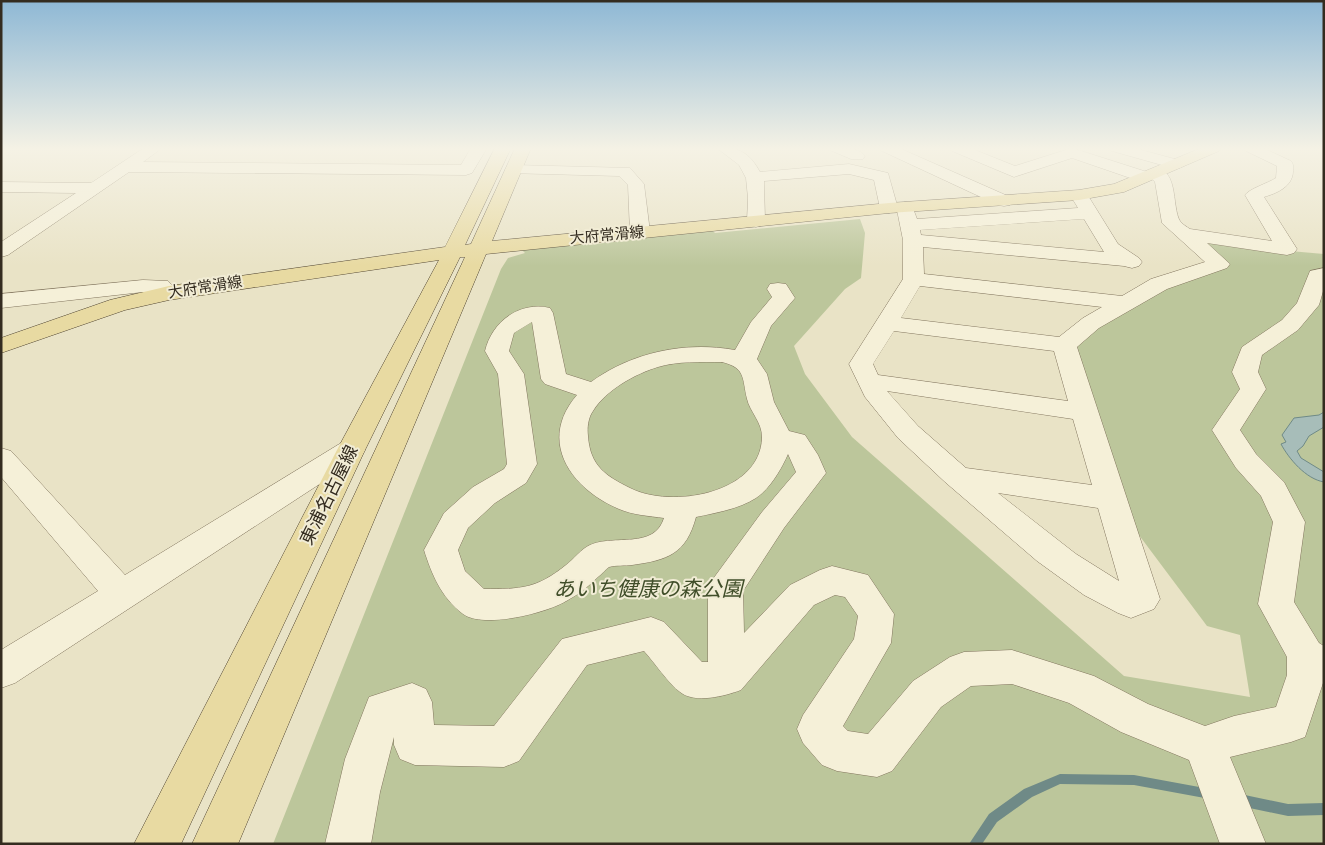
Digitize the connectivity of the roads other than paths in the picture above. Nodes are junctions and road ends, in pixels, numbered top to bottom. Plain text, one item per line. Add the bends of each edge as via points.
1 (41, 187) edge
2 (497, 187) edge
3 (636, 187) edge
4 (757, 187) edge
5 (887, 187) edge
6 (974, 187) edge
7 (1119, 187) edge
8 (1164, 187) edge
9 (1273, 187) edge
10 (94, 188) joint
11 (1079, 195) junction
12 (1004, 201) junction
13 (1089, 213) junction
14 (904, 220) junction
15 (756, 221) junction
16 (640, 232) junction
17 (1183, 234) junction
18 (1, 251) edge
19 (465, 252) junction
20 (1129, 260) junction
21 (1324, 274) edge
22 (914, 279) junction
23 (1159, 284) junction
24 (778, 289) dead end
25 (169, 293) junction
26 (1, 301) edge
27 (1124, 303) junction
28 (888, 323) junction
29 (1064, 344) junction
30 (1, 346) edge
31 (744, 361) junction
32 (869, 381) junction
33 (595, 392) junction
34 (1085, 412) junction
35 (776, 438) junction
36 (351, 450) junction
37 (1, 458) edge
38 (957, 477) junction
39 (1112, 499) junction
40 (684, 508) junction
41 (122, 595) junction
42 (1315, 660) edge
43 (1, 671) edge
44 (727, 678) junction
45 (1211, 760) junction
46 (1239, 833) edge
47 (156, 844) edge
48 (214, 844) edge
49 (348, 844) edge

1 - 10 street
2 - 19 main road, 東浦名古屋線
3 - 16 street
4 - 15 street
5 - 14 street
6 - 12 street
7 - 11 main road, 大府常滑線
8 - 17 street via 1171,223
9 - 17 street via 1254,195 1287,249
10 - 18 street
11 - 12 main road, 大府常滑線
11 - 13 street
12 - 14 main road, 大府常滑線
13 - 14 street
13 - 20 street via 1111,248
14 - 15 main road, 大府常滑線
14 - 20 street
14 - 22 street
15 - 16 main road, 大府常滑線
16 - 19 main road, 大府常滑線
17 - 23 street via 1220,264
19 - 25 main road, 大府常滑線
19 - 36 main road, 東浦名古屋線
19 - 48 main road, 東浦名古屋線
20 - 23 street
21 - 42 street via 1317,275 1308,306 1290,325 1251,352 1245,372 1253,389 1226,430 1246,461 1273,490 1289,522 1276,604
22 - 27 street
22 - 28 street
23 - 27 street
24 - 31 street via 784,298 768,312 750,340
25 - 26 street via 160,286 143,286
25 - 30 main road, 大府常滑線 via 118,305
27 - 29 street
28 - 29 street
28 - 32 street via 861,364
29 - 34 street
31 - 33 street via 722,355 667,356 639,365
31 - 35 street via 758,382 757,391 775,428
32 - 34 street
32 - 38 street via 879,400 897,420
33 - 40 street via 579,410 575,424 576,452 586,473 632,502
33 - 40 street via 554,379 537,314 512,322 502,331 497,351 511,374 522,464 514,476 484,495 456,521 441,550 451,579 476,604 538,599 566,584 600,554 639,551 666,543 679,524
34 - 39 street
35 - 40 street via 774,456 747,489
35 - 44 street via 795,442 811,473 773,520 725,589
36 - 41 street
36 - 47 main road, 東浦名古屋線
37 - 41 street
38 - 39 street
38 - 39 street via 1078,575 1108,594 1131,603 1142,599
41 - 43 street
42 - 45 street via 1306,675 1291,723 1234,736
44 - 45 street via 802,595 832,580 856,585 876,614 872,643 818,729 837,750 877,756 927,694 964,669 1012,667 1080,689
44 - 49 street via 694,680 652,633 575,651 504,747 415,745 412,702 384,710 371,739
45 - 46 street

